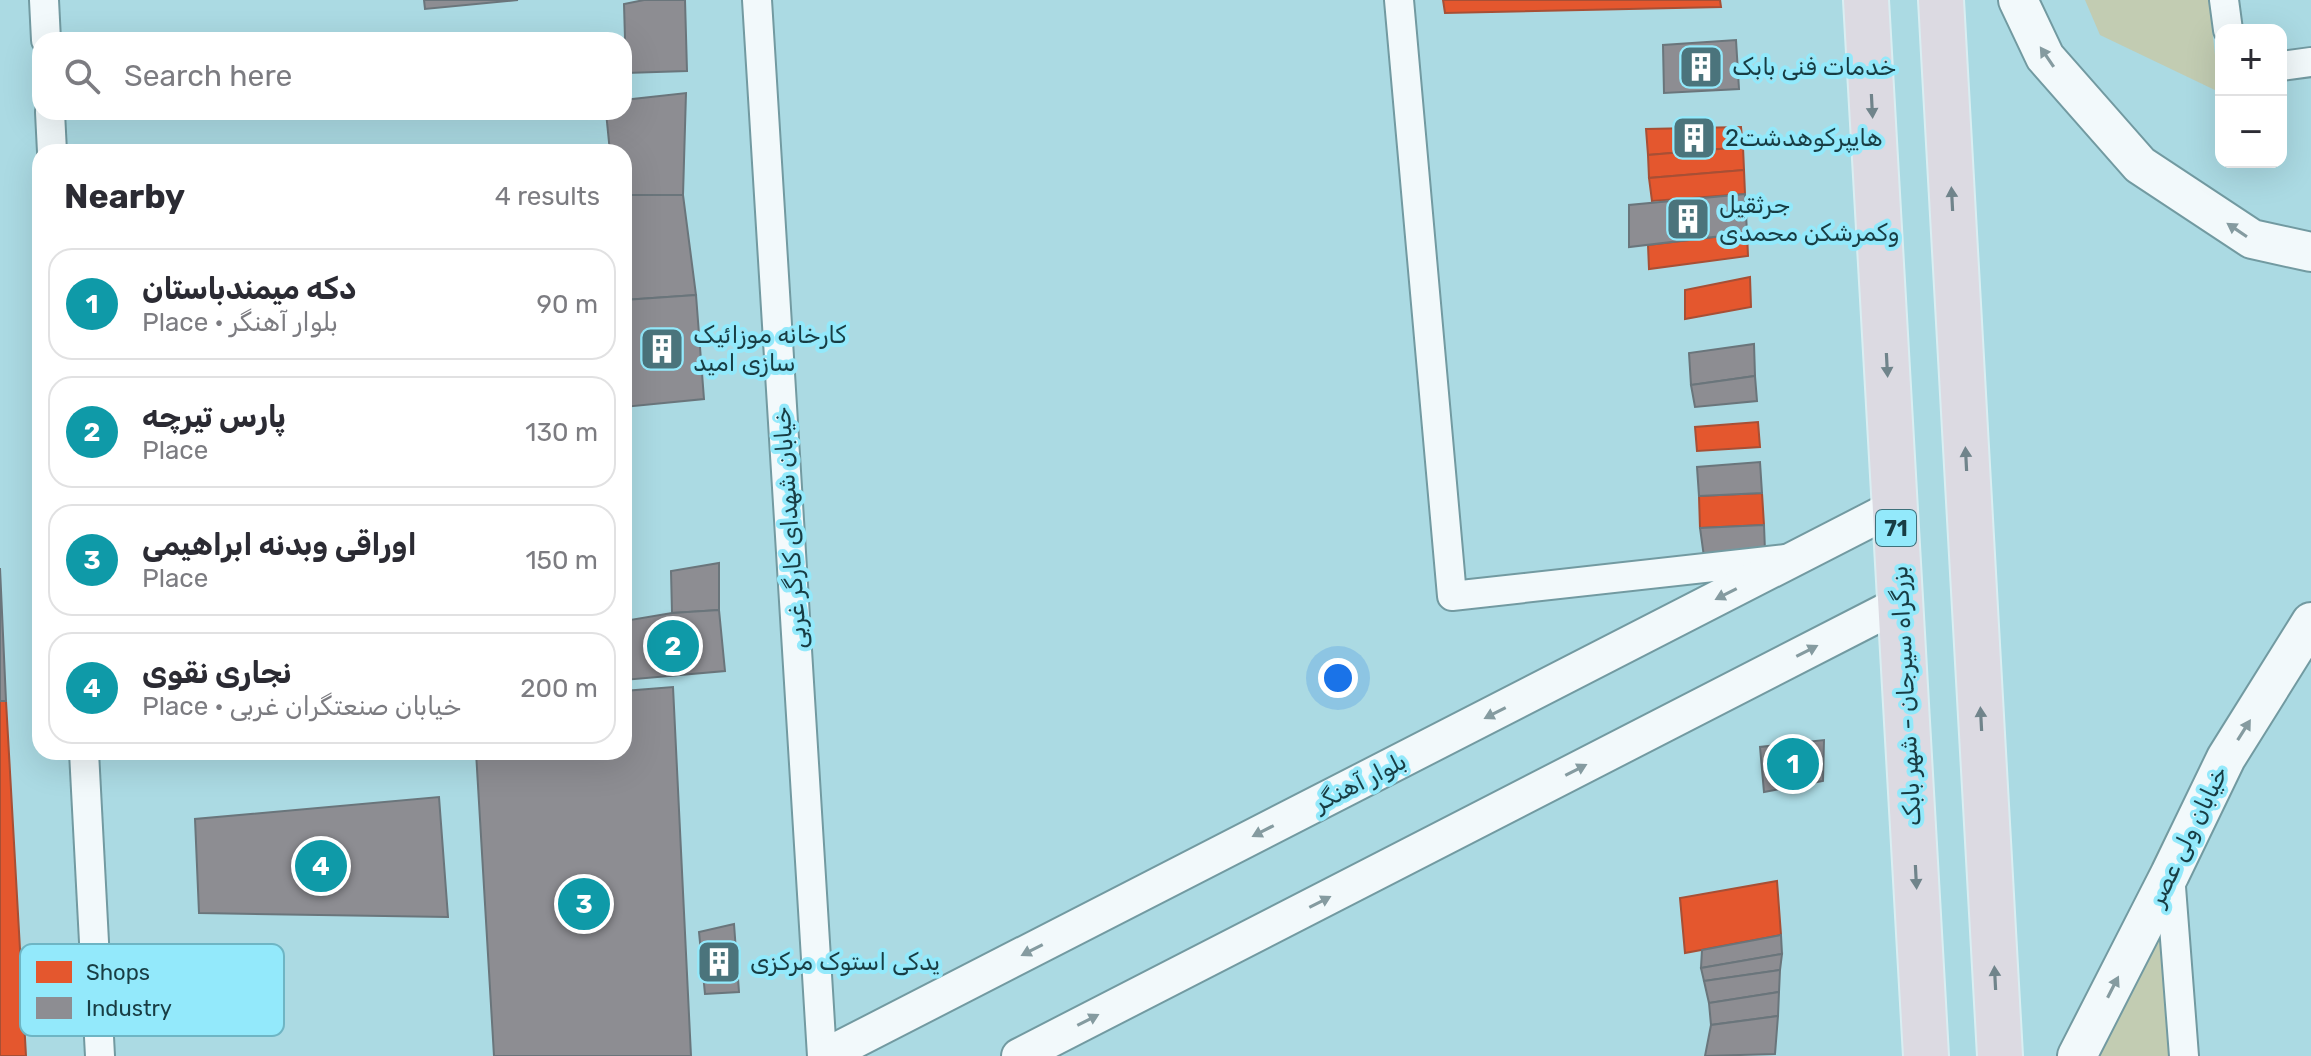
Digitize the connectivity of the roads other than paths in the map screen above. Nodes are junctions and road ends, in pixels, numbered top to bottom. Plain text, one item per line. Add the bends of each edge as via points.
1 (44, 0) edge
2 (757, 0) edge
3 (1399, 0) edge
4 (1866, 0) edge
5 (1941, 0) edge
6 (2018, 0) edge
7 (2224, 0) edge
8 (2227, 24) edge
9 (46, 32) edge
10 (2311, 62) edge
11 (2287, 65) edge
12 (50, 120) edge
13 (52, 144) edge
14 (2311, 252) edge
15 (1895, 507) junction
16 (1797, 557) junction
17 (1901, 603) junction
18 (2311, 622) edge
19 (84, 760) edge
20 (2170, 874) junction
21 (94, 944) edge
22 (99, 1036) edge
23 (100, 1056) edge
24 (824, 1056) edge
25 (1019, 1056) edge
26 (1926, 1056) edge
27 (2000, 1056) edge
28 (2077, 1056) edge
29 (2184, 1056) edge

1 - 9 street
2 - 24 street, خیابان شهدای کارگر غربی
3 - 16 street via 1452,596
4 -> 15 highway, بزرگراه سیرجان - شهر بابک / 71
27 -> 5 highway
14 -> 6 main road via 2252,239 2140,165 2045,57
7 - 8 street
10 - 11 street
12 - 13 street
15 - 16 street, بلوار آهنگر
15 - 17 highway, بزرگراه سیرجان - شهر بابک / 71
16 -> 24 street, بلوار آهنگر
25 -> 17 street
17 -> 26 highway, بزرگراه سیرجان - شهر بابک / 71
20 -> 18 main road, خیابان ولی عصر via 2226,758
19 - 21 street
28 -> 20 main road, خیابان ولی عصر
20 - 29 street
22 - 23 street

